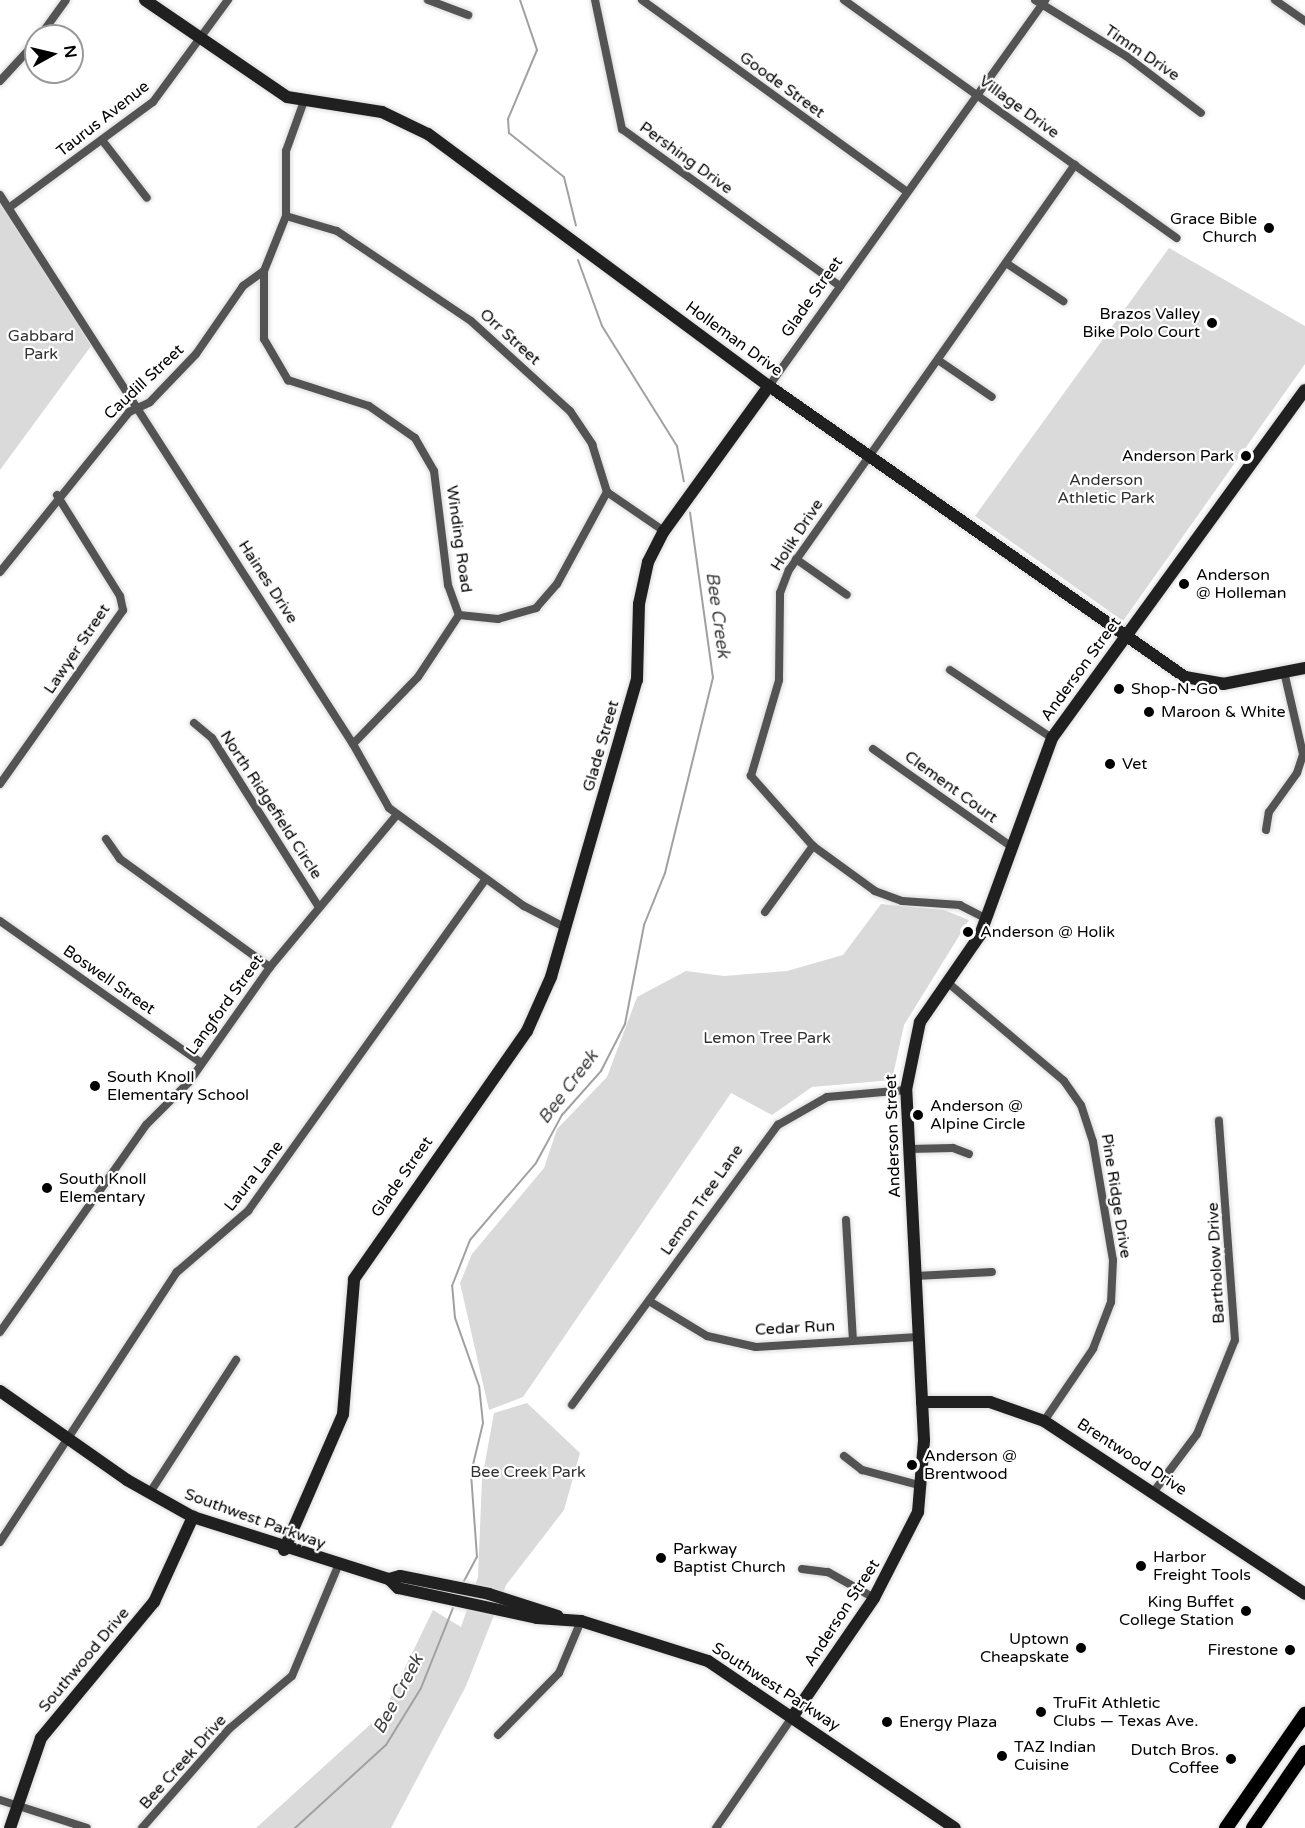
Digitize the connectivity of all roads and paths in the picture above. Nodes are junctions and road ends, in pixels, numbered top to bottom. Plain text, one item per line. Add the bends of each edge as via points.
1 (66, 0) edge
2 (145, 0) edge
3 (228, 0) edge
4 (428, 0) edge
5 (595, 0) edge
6 (642, 0) edge
7 (844, 0) edge
8 (1275, 0) edge
9 (1040, 2) edge
10 (468, 15) dead end
11 (1305, 21) edge
12 (49, 24) edge
13 (200, 40) junction
14 (24, 55) edge
15 (0, 81) edge
16 (976, 94) junction
17 (304, 101) junction
18 (1201, 112) dead end
19 (102, 140) junction
20 (1075, 165) junction
21 (907, 192) junction
22 (0, 195) edge
23 (147, 198) dead end
24 (10, 207) junction
25 (286, 216) junction
26 (1177, 238) dead end
27 (1006, 263) junction
28 (264, 271) junction
29 (840, 286) junction
30 (1063, 301) dead end
31 (938, 360) junction
32 (769, 386) junction
33 (1305, 390) edge
34 (992, 397) dead end
35 (138, 406) junction
36 (869, 457) junction
37 (607, 492) junction
38 (57, 495) junction
39 (664, 531) junction
40 (796, 559) junction
41 (0, 572) edge
42 (847, 595) dead end
43 (459, 615) junction
44 (1126, 635) junction
45 (1305, 668) edge
46 (950, 670) dead end
47 (1284, 672) junction
48 (194, 723) dead end
49 (1052, 738) junction
50 (353, 744) junction
51 (873, 749) dead end
52 (0, 784) edge
53 (396, 816) junction
54 (1266, 831) dead end
55 (106, 839) dead end
56 (813, 846) junction
57 (1012, 847) junction
58 (485, 879) junction
59 (319, 907) junction
60 (765, 912) dead end
61 (987, 919) junction
62 (0, 921) edge
63 (566, 928) junction
64 (270, 967) junction
65 (947, 982) junction
66 (201, 1063) junction
67 (906, 1090) junction
68 (1219, 1121) dead end
69 (909, 1149) junction
70 (969, 1154) dead end
71 (846, 1220) dead end
72 (992, 1272) dead end
73 (916, 1276) junction
74 (649, 1301) junction
75 (0, 1332) edge
76 (918, 1337) junction
77 (853, 1340) junction
78 (236, 1360) dead end
79 (0, 1391) edge
80 (922, 1402) junction
81 (572, 1405) dead end
82 (1044, 1421) junction
83 (67, 1439) junction
84 (844, 1456) dead end
85 (922, 1486) junction
86 (1155, 1490) junction
87 (149, 1494) junction
88 (193, 1517) junction
89 (0, 1542) edge
90 (284, 1550) junction
91 (338, 1566) junction
92 (802, 1569) dead end
93 (1305, 1594) edge
94 (874, 1598) junction
95 (581, 1621) junction
96 (1305, 1714) edge
97 (793, 1716) junction
98 (498, 1735) dead end
99 (1305, 1752) edge
100 (0, 1800) edge
101 (18, 1806) junction
102 (10, 1828) edge
103 (87, 1828) edge
104 (142, 1828) edge
105 (716, 1828) edge
106 (955, 1828) edge
107 (1226, 1828) edge
108 (1253, 1828) edge

1 - 12 street
2 - 13 street, Holleman Drive
3 - 13 street
4 - 10 street
5 - 29 street, Pershing Drive via 622,129
6 - 21 street, Goode Street
7 - 16 street, Village Drive
8 - 11 street
9 - 16 street, Glade Street
9 - 18 street, Timm Drive via 1125,56
13 - 17 street, Holleman Drive via 270,87
13 - 19 street, Taurus Avenue via 165,90
14 - 15 street
16 - 20 street, Village Drive
16 - 21 street, Glade Street
17 - 25 street, Winding Road via 286,151
17 - 32 street, Holleman Drive via 382,112 428,134
19 - 23 street
19 - 24 street, Taurus Avenue
20 - 26 street, Village Drive
20 - 27 street, Holik Drive
21 - 29 street, Glade Street
22 - 24 street, Haines Drive
24 - 35 street, Haines Drive
25 - 28 street, Winding Road
25 - 37 street, Orr Street via 357,243 491,338 570,411 592,444
27 - 30 street
27 - 31 street, Holik Drive
28 - 35 street, Caudill Street via 243,286 196,354
28 - 43 street, Winding Road via 264,339 288,380 393,419 430,461 443,520 447,585
29 - 32 street, Glade Street
31 - 34 street
31 - 36 street, Holik Drive
32 - 36 street, Holleman Drive
32 - 39 street, Glade Street
33 - 44 street, Anderson Street
35 - 38 street, Caudill Street
35 - 50 street, Haines Drive
36 - 40 street, Holik Drive
36 - 44 street, Holleman Drive
37 - 39 street
37 - 43 street via 557,584 536,608 498,620
38 - 41 street, Caudill Street
38 - 52 street, Lawyer Street via 120,596 123,610
39 - 63 street, Glade Street via 643,575 637,680
40 - 42 street
40 - 56 street, Holik Drive via 780,593 781,669 751,776
43 - 50 street via 418,677
44 - 47 street, Holleman Drive via 1200,683
44 - 49 street, Anderson Street
45 - 47 street, Holleman Drive
46 - 49 street
47 - 54 street via 1303,754 1297,773 1269,812
48 - 59 street, North Ridgefield Circle via 212,738
49 - 57 street, Anderson Street
50 - 53 street, Haines Drive
51 - 57 street, Clement Court
53 - 58 street, Haines Drive
53 - 59 street, Langford Street
55 - 64 street via 120,859
56 - 60 street
56 - 61 street, Holik Drive via 885,896 960,905
57 - 61 street, Anderson Street
58 - 63 street, Haines Drive
58 - 83 street, Laura Lane via 248,1211 177,1272
59 - 64 street, Langford Street
61 - 65 street, Anderson Street
62 - 66 street, Boswell Street
63 - 90 street, Glade Street via 527,1031 354,1279 344,1414
64 - 66 street, Langford Street
65 - 67 street, Anderson Street via 917,1030
65 - 82 street, Pine Ridge Drive via 1064,1081 1081,1105 1093,1142 1113,1260 1112,1302 1093,1349
66 - 75 street, Langford Street via 146,1125
67 - 69 street, Anderson Street
67 - 74 street, Lemon Tree Lane via 827,1096 778,1125
68 - 86 street, Bartholow Drive via 1235,1340 1197,1434
69 - 70 street via 953,1148
69 - 73 street, Anderson Street
71 - 77 street
72 - 73 street
73 - 76 street, Anderson Street
74 - 77 street, Cedar Run via 694,1330 739,1344
74 - 81 street, Lemon Tree Lane
76 - 77 street, Cedar Run
76 - 80 street, Anderson Street
78 - 87 street
79 - 83 street, Southwest Parkway
80 - 82 street, Brentwood Drive via 990,1402
80 - 85 street, Anderson Street
82 - 86 street, Brentwood Drive
83 - 87 street, Southwest Parkway
83 - 89 street, Laura Lane
84 - 85 street via 862,1470
85 - 94 street, Anderson Street via 910,1534
86 - 93 street, Brentwood Drive
87 - 88 street, Southwest Parkway
88 - 90 street, Southwest Parkway
88 - 101 street, Southwood Drive via 154,1602 41,1738
90 - 91 street, Southwest Parkway
91 - 95 street, Southwest Parkway via 389,1579 398,1588 537,1617
91 - 104 street, Bee Creek Drive via 292,1676 230,1729
92 - 94 street via 828,1572
94 - 97 street, Anderson Street
95 - 97 street, Southwest Parkway via 708,1661
95 - 98 street via 559,1673
96 - 107 main road
97 - 105 street, Anderson Street
97 - 106 street, Southwest Parkway
99 - 108 main road
100 - 101 street
101 - 102 street, Southwood Drive
101 - 103 street

